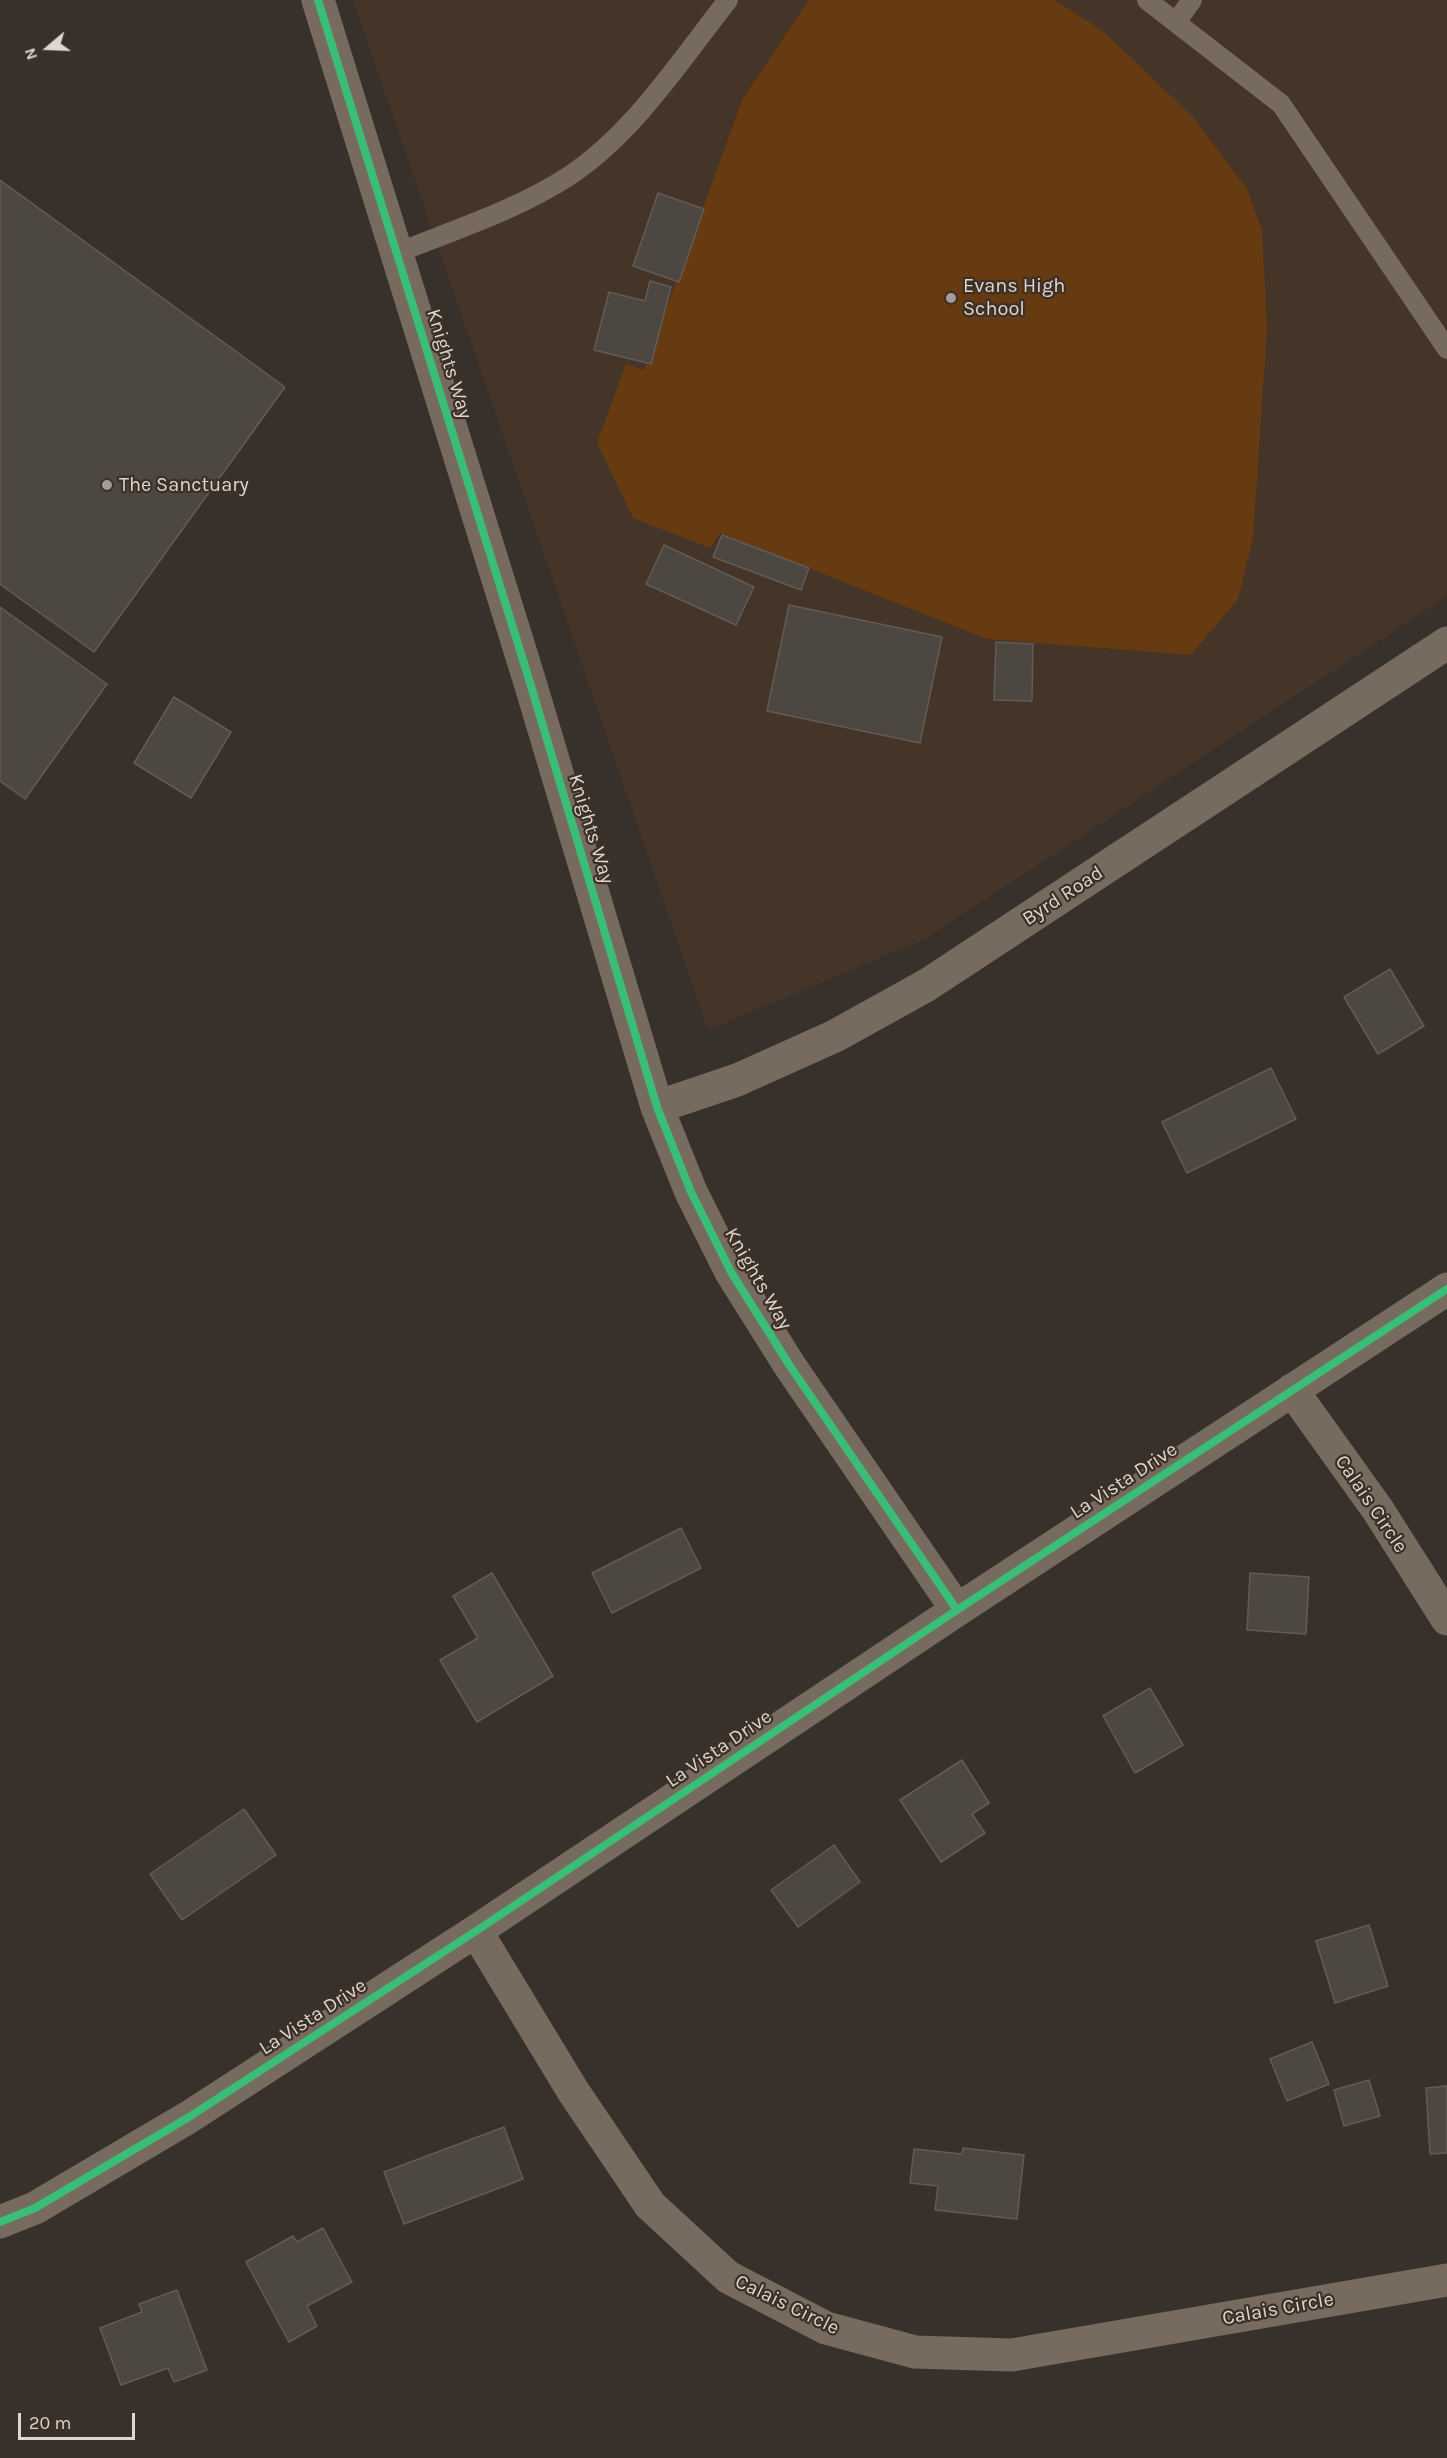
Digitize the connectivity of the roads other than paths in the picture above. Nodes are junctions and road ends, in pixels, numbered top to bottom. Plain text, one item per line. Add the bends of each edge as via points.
1 (318, 0) edge
2 (728, 0) edge
3 (1147, 0) edge
4 (1192, 0) edge
5 (1176, 22) junction
6 (397, 253) junction
7 (1447, 350) edge
8 (1447, 643) edge
9 (657, 1107) junction
10 (1447, 1289) edge
11 (1292, 1390) junction
12 (957, 1610) junction
13 (1447, 1619) edge
14 (476, 1931) junction
15 (0, 2222) edge
16 (1447, 2280) edge

1 - 6 street, Knights Way
2 - 6 lane via 653,96 612,141 569,176 515,205
3 - 5 lane
4 - 5 lane
5 - 7 lane via 1281,104
6 - 9 street, Knights Way
8 - 9 street, Byrd Road via 927,985 836,1036 737,1080
9 - 12 street, Knights Way via 691,1192 731,1272 790,1366
10 - 11 street, La Vista Drive
11 - 12 street, La Vista Drive
11 - 13 street, Calais Circle via 1378,1510
12 - 14 street, La Vista Drive
14 - 15 street, La Vista Drive via 189,2117 35,2208
14 - 16 street, Calais Circle via 573,2091 650,2205 728,2277 826,2328 915,2352 1012,2355

